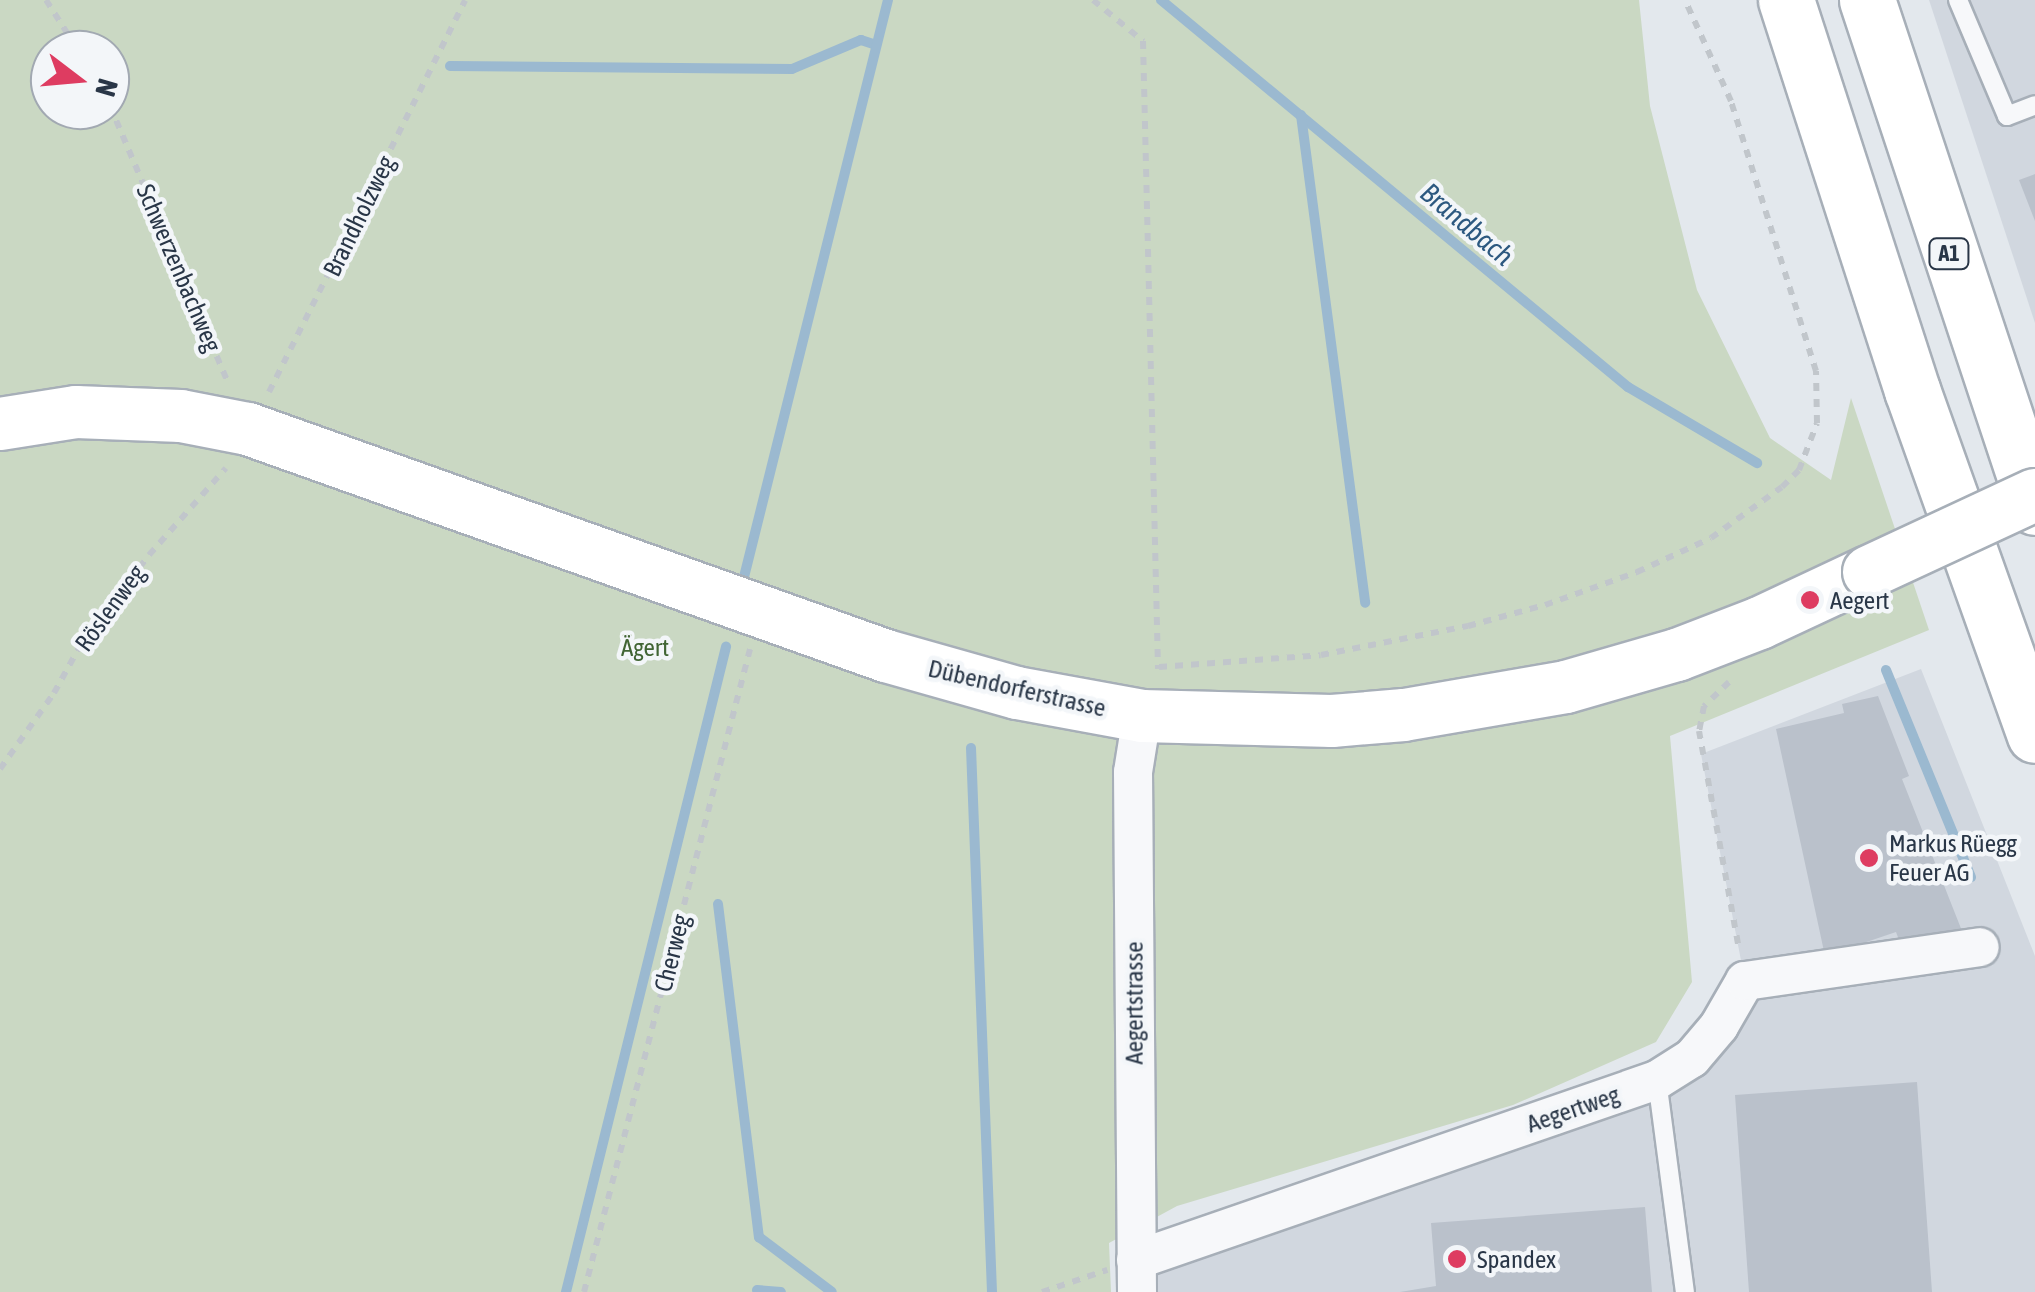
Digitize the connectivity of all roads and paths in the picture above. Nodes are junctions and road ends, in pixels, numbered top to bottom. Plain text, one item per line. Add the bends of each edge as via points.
1 (46, 0) edge
2 (465, 0) edge
3 (1092, 0) edge
4 (1685, 0) edge
5 (1786, 0) edge
6 (1867, 0) edge
7 (1958, 0) edge
8 (65, 30) edge
9 (2035, 105) edge
10 (119, 130) edge
11 (0, 424) edge
12 (242, 443) junction
13 (2035, 495) edge
14 (2035, 507) edge
15 (760, 614) junction
16 (1159, 667) junction
17 (1740, 671) dead end
18 (1142, 716) junction
19 (2035, 736) edge
20 (0, 769) edge
21 (1980, 947) dead end
22 (1745, 981) junction
23 (1657, 1080) junction
24 (1137, 1276) edge
25 (584, 1292) edge
26 (1042, 1292) edge
27 (1685, 1292) edge

1 - 8 path
2 - 12 path, Brandholzweg
3 - 16 path via 1143,41
4 - 16 path via 1731,101 1816,371 1817,423 1798,470 1711,538 1545,605 1322,656
5 - 19 highway via 1912,390
6 - 14 highway, A1
7 - 9 lane via 2007,116
10 - 12 path, Schwerzenbachweg
11 - 12 street, Dübendorferstrasse via 76,412 181,416
12 - 15 street, Dübendorferstrasse
12 - 20 path, Röslenweg via 81,644
13 - 18 street, Dübendorferstrasse, bridge via 1760,624 1566,687 1404,715 1332,720
15 - 18 street, Dübendorferstrasse via 1017,692
15 - 25 path, Cherweg
16 - 18 path
17 - 22 path via 1704,706 1699,731
18 - 24 street, Aegertstrasse via 1133,772
21 - 22 street
22 - 23 street, Aegertweg via 1692,1058
23 - 24 street, Aegertweg
23 - 27 lane
24 - 26 path

